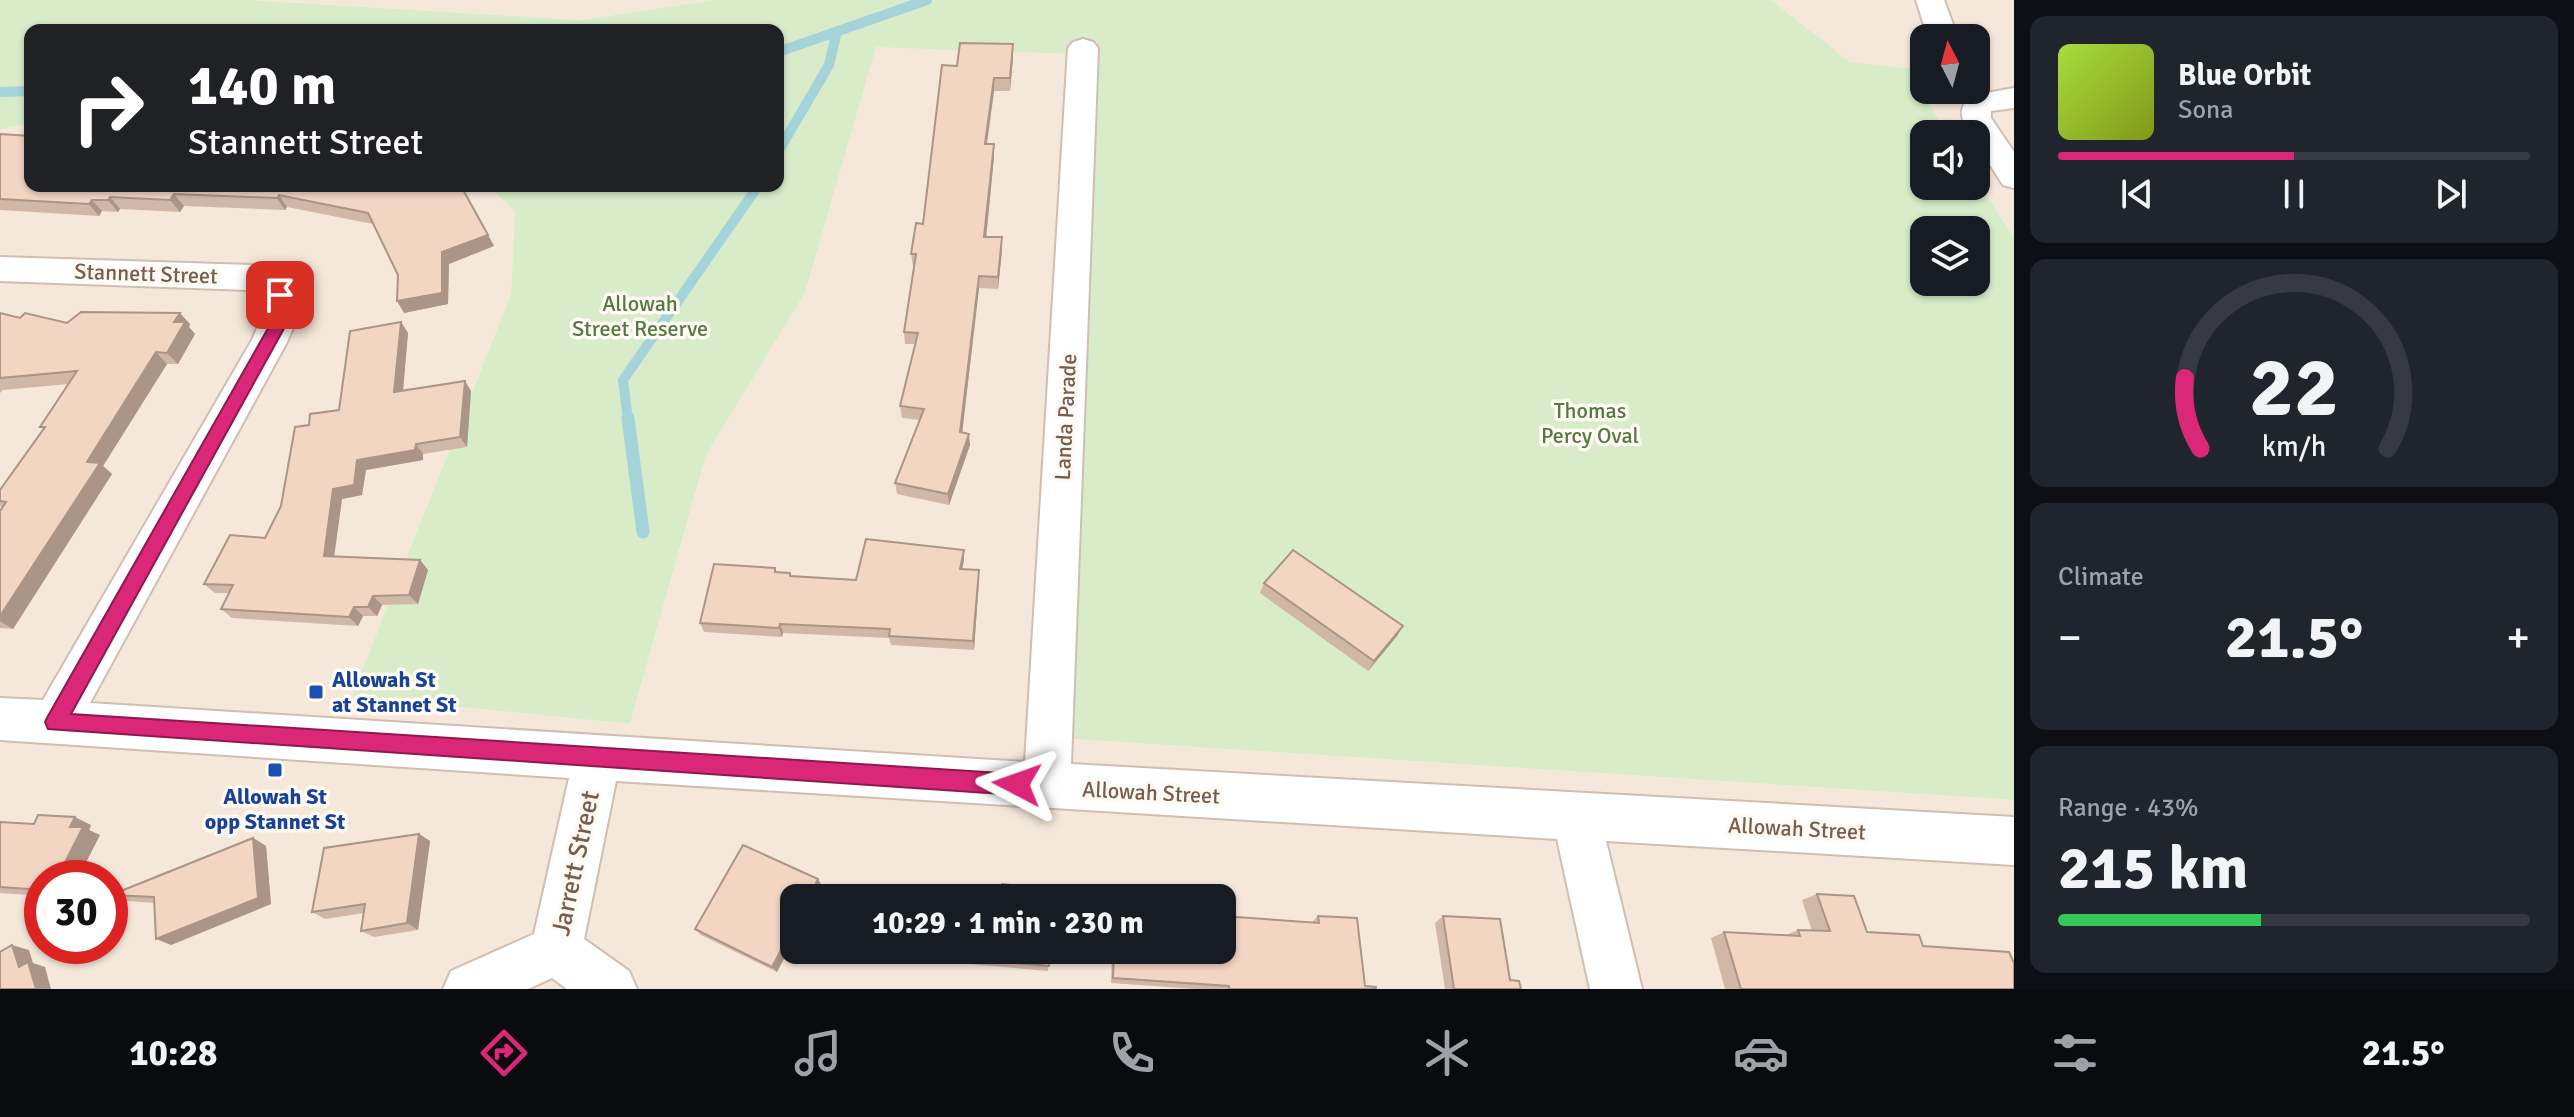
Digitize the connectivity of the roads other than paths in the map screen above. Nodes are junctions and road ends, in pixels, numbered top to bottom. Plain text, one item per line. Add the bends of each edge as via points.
1 (1930, 0) edge
2 (1938, 24) edge
3 (1083, 48) dead end
4 (1994, 95) edge
5 (2014, 177) edge
6 (0, 269) edge
7 (0, 719) edge
8 (55, 722) junction
9 (597, 758) junction
10 (1047, 786) junction
11 (1576, 816) junction
12 (2014, 841) edge
13 (556, 950) junction
14 (469, 989) edge
15 (611, 989) edge
16 (1616, 989) edge

1 - 2 street
3 - 10 street, Landa Parade
4 - 5 street via 1976,109 1976,118
6 - 8 street, Stannett Street via 251,278 280,295 284,307
7 - 8 street, Allowah Street
8 - 9 street, Allowah Street
9 - 10 street, Allowah Street
9 - 13 street, Jarrett Street
10 - 11 street, Allowah Street
11 - 12 street, Allowah Street
11 - 16 street
13 - 14 street
13 - 15 street, Jarrett Street

